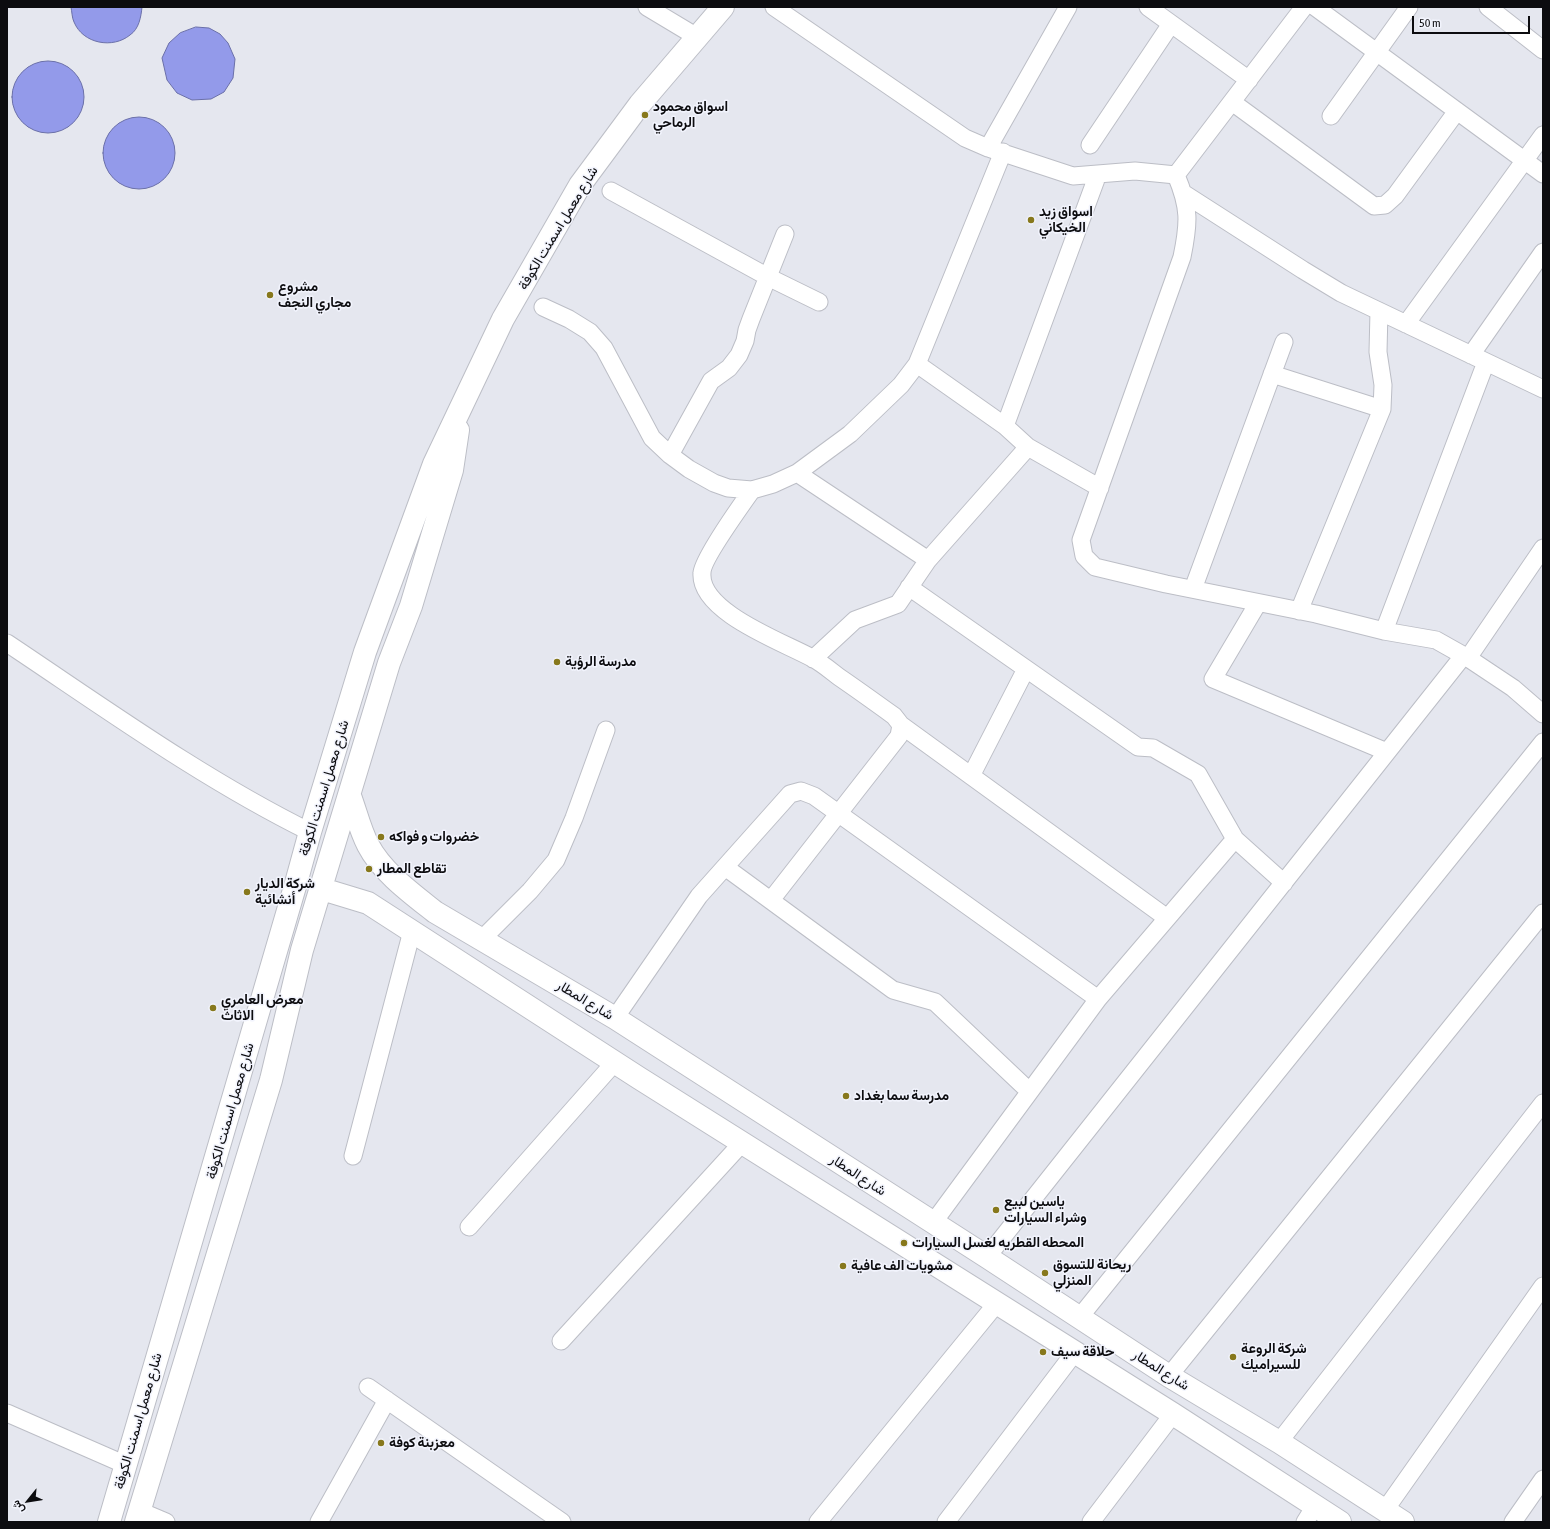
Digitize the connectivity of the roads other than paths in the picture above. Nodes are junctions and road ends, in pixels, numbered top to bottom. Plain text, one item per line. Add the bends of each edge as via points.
1 (647, 7) edge
2 (723, 7) edge
3 (774, 7) edge
4 (1068, 7) edge
5 (1148, 7) edge
6 (1304, 7) edge
7 (1315, 7) edge
8 (1409, 7) edge
9 (1488, 7) edge
10 (1171, 24) junction
11 (697, 37) junction
12 (1543, 50) edge
13 (1376, 52) junction
14 (1249, 80) junction
15 (1232, 102) junction
16 (1457, 111) junction
17 (1331, 116) dead end
18 (1543, 135) edge
19 (1090, 145) dead end
20 (996, 150) junction
21 (1525, 161) junction
22 (1098, 174) junction
23 (1543, 174) edge
24 (1176, 175) junction
25 (611, 191) dead end
26 (1183, 193) junction
27 (785, 234) dead end
28 (1543, 252) edge
29 (768, 277) junction
30 (819, 302) dead end
31 (543, 307) dead end
32 (1379, 311) junction
33 (1406, 324) junction
34 (1284, 342) dead end
35 (1471, 355) junction
36 (1486, 362) junction
37 (917, 364) junction
38 (1272, 374) junction
39 (1543, 389) edge
40 (461, 407) junction
41 (1382, 409) junction
42 (1005, 426) junction
43 (1028, 447) junction
44 (670, 455) junction
45 (797, 472) junction
46 (1100, 488) junction
47 (752, 490) junction
48 (1543, 548) edge
49 (928, 560) junction
50 (910, 587) junction
51 (1193, 589) junction
52 (1258, 603) junction
53 (1299, 611) junction
54 (1384, 631) junction
55 (7, 644) edge
56 (365, 652) junction
57 (1466, 657) junction
58 (813, 658) junction
59 (389, 663) junction
60 (1026, 669) junction
61 (1543, 714) edge
62 (901, 725) junction
63 (606, 730) dead end
64 (1543, 742) edge
65 (1387, 752) junction
66 (971, 776) junction
67 (350, 796) junction
68 (838, 813) junction
69 (310, 832) junction
70 (1235, 839) junction
71 (726, 867) junction
72 (1284, 883) junction
73 (322, 889) junction
74 (771, 900) junction
75 (1543, 913) edge
76 (1167, 918) junction
77 (412, 931) junction
78 (482, 939) junction
79 (1098, 999) junction
80 (615, 1018) junction
81 (615, 1062) junction
82 (1029, 1091) junction
83 (1543, 1103) edge
84 (742, 1143) junction
85 (353, 1156) dead end
86 (933, 1223) junction
87 (469, 1227) dead end
88 (987, 1257) junction
89 (1543, 1286) edge
90 (1040, 1291) junction
91 (997, 1303) junction
92 (1022, 1318) junction
93 (1088, 1324) junction
94 (561, 1341) dead end
95 (1079, 1354) junction
96 (1169, 1376) junction
97 (368, 1387) dead end
98 (387, 1400) junction
99 (7, 1413) edge
100 (1174, 1414) junction
101 (1279, 1442) junction
102 (126, 1465) junction
103 (1543, 1479) edge
104 (1384, 1510) junction
105 (1310, 1514) edge
106 (138, 1516) edge
107 (109, 1522) edge
108 (166, 1522) edge
109 (319, 1522) edge
110 (562, 1522) edge
111 (818, 1522) edge
112 (946, 1522) edge
113 (1092, 1522) edge
114 (1340, 1522) edge
115 (1403, 1522) edge
116 (1513, 1522) edge

1 - 11 street
2 - 11 main road, شارع معمل اسمنت الكوفة
3 - 20 street via 965,138
4 - 20 street
5 - 10 street
6 - 14 street
7 - 13 street
8 - 13 street
9 - 12 street
10 - 14 street
10 - 19 street
11 - 40 main road, شارع معمل اسمنت الكوفة via 640,104 580,184 503,319
13 - 16 street
13 - 17 street
14 - 15 street
15 - 16 street via 1374,206 1385,205 1395,196
15 - 24 street
16 - 21 street
18 - 21 street
20 - 22 street via 1073,176
20 - 37 street
21 - 23 street
21 - 33 street
22 - 24 street via 1135,171
22 - 42 street
24 - 26 street
25 - 29 street
26 - 32 street via 1341,293
26 - 46 street via 1188,228 1182,257
27 - 29 street
28 - 35 street
29 - 30 street
29 - 44 street via 739,356 729,368 711,381
31 - 44 street via 590,332 604,348 652,438
32 - 33 street
32 - 41 street via 1378,352 1383,385
33 - 35 street
34 - 38 street
35 - 36 street
36 - 39 street
36 - 54 street
37 - 42 street
37 - 45 street via 901,385 850,434
38 - 41 street
38 - 51 street
40 - 56 main road, شارع معمل اسمنت الكوفة via 434,464
40 - 59 main road, شارع معمل اسمنت الكوفة via 452,470 411,606
41 - 53 street
42 - 43 street
43 - 46 street
43 - 49 street
44 - 47 street via 714,483 728,488
45 - 47 street via 773,484
45 - 49 street
46 - 51 street via 1081,540 1084,556 1095,567
47 - 58 street via 707,559 702,572 704,589 739,621 766,637
48 - 57 street
49 - 50 street
50 - 58 street via 898,604 855,620
50 - 60 street
51 - 52 street
52 - 53 street
52 - 65 street via 1213,679
53 - 54 street
54 - 57 street via 1436,640
55 - 69 street via 213,779
56 - 59 main road via 371,650 382,654
56 - 69 main road, شارع معمل اسمنت الكوفة
57 - 61 street via 1513,688
57 - 65 street
58 - 62 street via 894,716
59 - 67 main road, شارع معمل اسمنت الكوفة
60 - 66 street
60 - 70 street via 1138,747 1153,748 1198,774
62 - 66 street
62 - 68 street via 899,736
63 - 78 street via 556,860
64 - 93 street
65 - 72 street
66 - 76 street
67 - 73 main road, شارع معمل اسمنت الكوفة
67 - 78 main road, شارع المطار via 368,845 386,870 435,912
68 - 71 street via 814,796 801,791 790,794
68 - 74 street
68 - 79 street
69 - 102 main road, شارع معمل اسمنت الكوفة
70 - 72 street
70 - 76 street
71 - 74 street
71 - 80 street via 699,896
72 - 88 street
73 - 77 main road via 368,903
73 - 106 main road, شارع معمل اسمنت الكوفة via 302,950 271,1080
74 - 82 street via 893,990 935,1002
75 - 96 street
76 - 79 street
77 - 81 main road
77 - 85 street
78 - 80 main road, شارع المطار
79 - 82 street
80 - 86 main road, شارع المطار
81 - 84 main road
81 - 87 street
82 - 86 street
83 - 101 street
84 - 91 main road
84 - 94 street
86 - 88 main road, شارع المطار
88 - 90 main road, شارع المطار
89 - 104 street
90 - 92 main road via 1035,1309
90 - 93 main road, شارع المطار
91 - 92 main road
91 - 111 street
92 - 95 main road
93 - 95 main road via 1084,1347
93 - 96 main road, شارع المطار
95 - 100 main road
95 - 112 street
96 - 101 main road, شارع المطار
97 - 98 street
98 - 109 street
98 - 110 street
99 - 102 street
100 - 105 main road
100 - 113 street
101 - 104 main road, شارع المطار
102 - 107 main road, شارع معمل اسمنت الكوفة
103 - 116 street
104 - 115 main road, شارع المطار
105 - 114 main road
106 - 108 street

